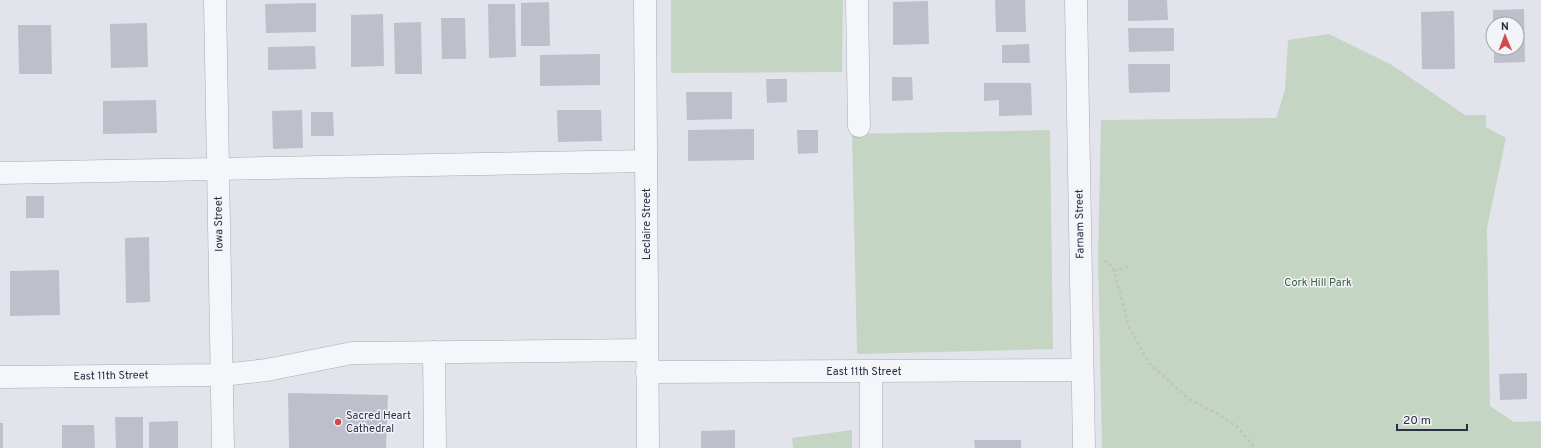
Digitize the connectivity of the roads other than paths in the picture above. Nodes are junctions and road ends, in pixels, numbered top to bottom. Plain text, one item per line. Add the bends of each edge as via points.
1 (215, 0) edge
2 (645, 0) edge
3 (857, 0) edge
4 (1076, 0) edge
5 (859, 126) dead end
6 (646, 161) junction
7 (218, 170) junction
8 (0, 173) edge
9 (647, 350) junction
10 (434, 352) junction
11 (1082, 370) junction
12 (647, 372) junction
13 (871, 372) junction
14 (222, 375) junction
15 (0, 377) edge
16 (223, 448) edge
17 (435, 448) edge
18 (648, 448) edge
19 (871, 448) edge
20 (1084, 448) edge

1 - 7 street, Iowa Street
2 - 6 street, Leclaire Street
3 - 5 street
4 - 11 street, Farnam Street
6 - 7 street
6 - 9 street, Leclaire Street
7 - 8 street
7 - 14 street, Iowa Street
9 - 10 street, East 11th Street
9 - 12 street, Leclaire Street
10 - 14 street, East 11th Street via 352,353 267,370
10 - 17 street
11 - 13 street, East 11th Street
11 - 20 street, Farnam Street
12 - 13 street, East 11th Street
12 - 18 street, Leclaire Street
13 - 19 street
14 - 15 street, East 11th Street
14 - 16 street, Iowa Street

